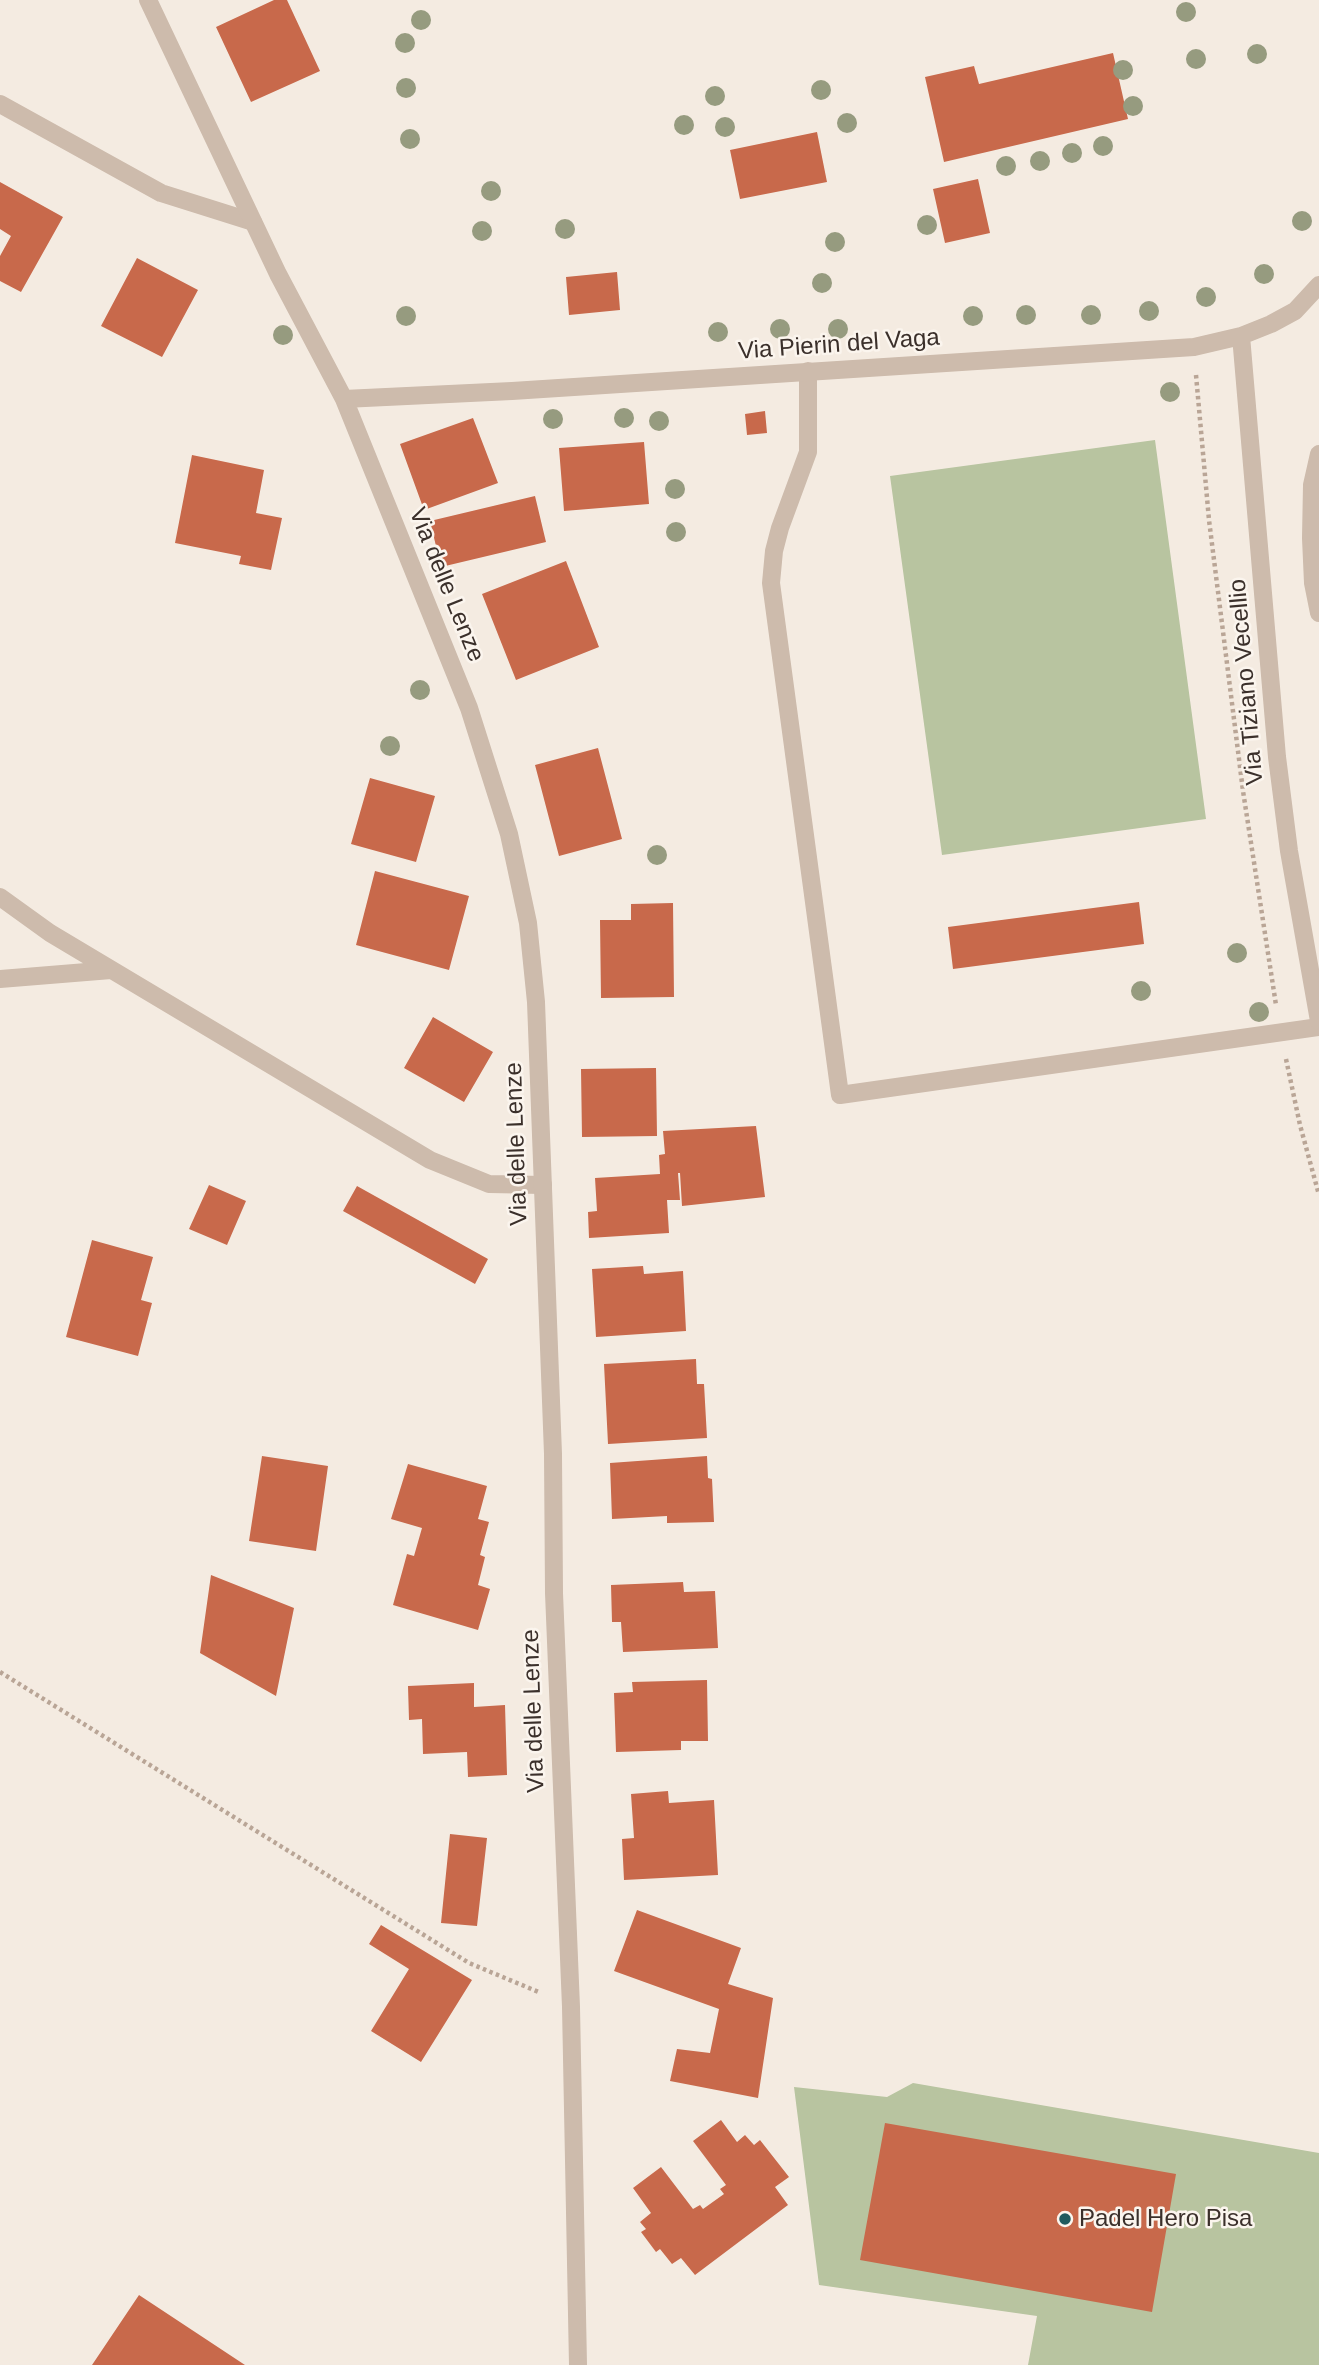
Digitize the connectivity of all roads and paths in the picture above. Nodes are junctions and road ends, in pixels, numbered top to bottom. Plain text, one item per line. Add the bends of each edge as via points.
1 (148, 0) edge
2 (0, 103) edge
3 (253, 222) junction
4 (1319, 285) edge
5 (1241, 336) junction
6 (1194, 347) junction
7 (808, 371) junction
8 (344, 399) junction
9 (1319, 454) edge
10 (1319, 612) edge
11 (0, 897) edge
12 (111, 970) junction
13 (0, 979) edge
14 (1319, 1021) edge
15 (1319, 1027) edge
16 (1280, 1033) junction
17 (543, 1185) junction
18 (1319, 1195) edge
19 (0, 1672) edge
20 (570, 2007) junction
21 (578, 2365) edge

1 - 3 street, Via delle Lenze
2 - 3 street via 161,193
3 - 8 street, Via delle Lenze
4 - 5 street, Via Pierin del Vaga via 1294,311
5 - 6 street, Via Pierin del Vaga
5 - 14 street, Via Tiziano Vecellio via 1277,757
6 - 7 street, Via Pierin del Vaga
6 - 16 path via 1209,520
7 - 8 street, Via Pierin del Vaga
7 - 16 street via 808,452 780,528 771,583 840,1096
8 - 17 street, Via delle Lenze via 469,708 509,834 533,954
9 - 10 street via 1312,485 1311,538
11 - 12 street
12 - 13 street
12 - 17 street via 430,1160 489,1184
15 - 16 street
16 - 18 path
17 - 20 street, Via delle Lenze
19 - 20 path via 469,1963
20 - 21 street, Via delle Lenze

